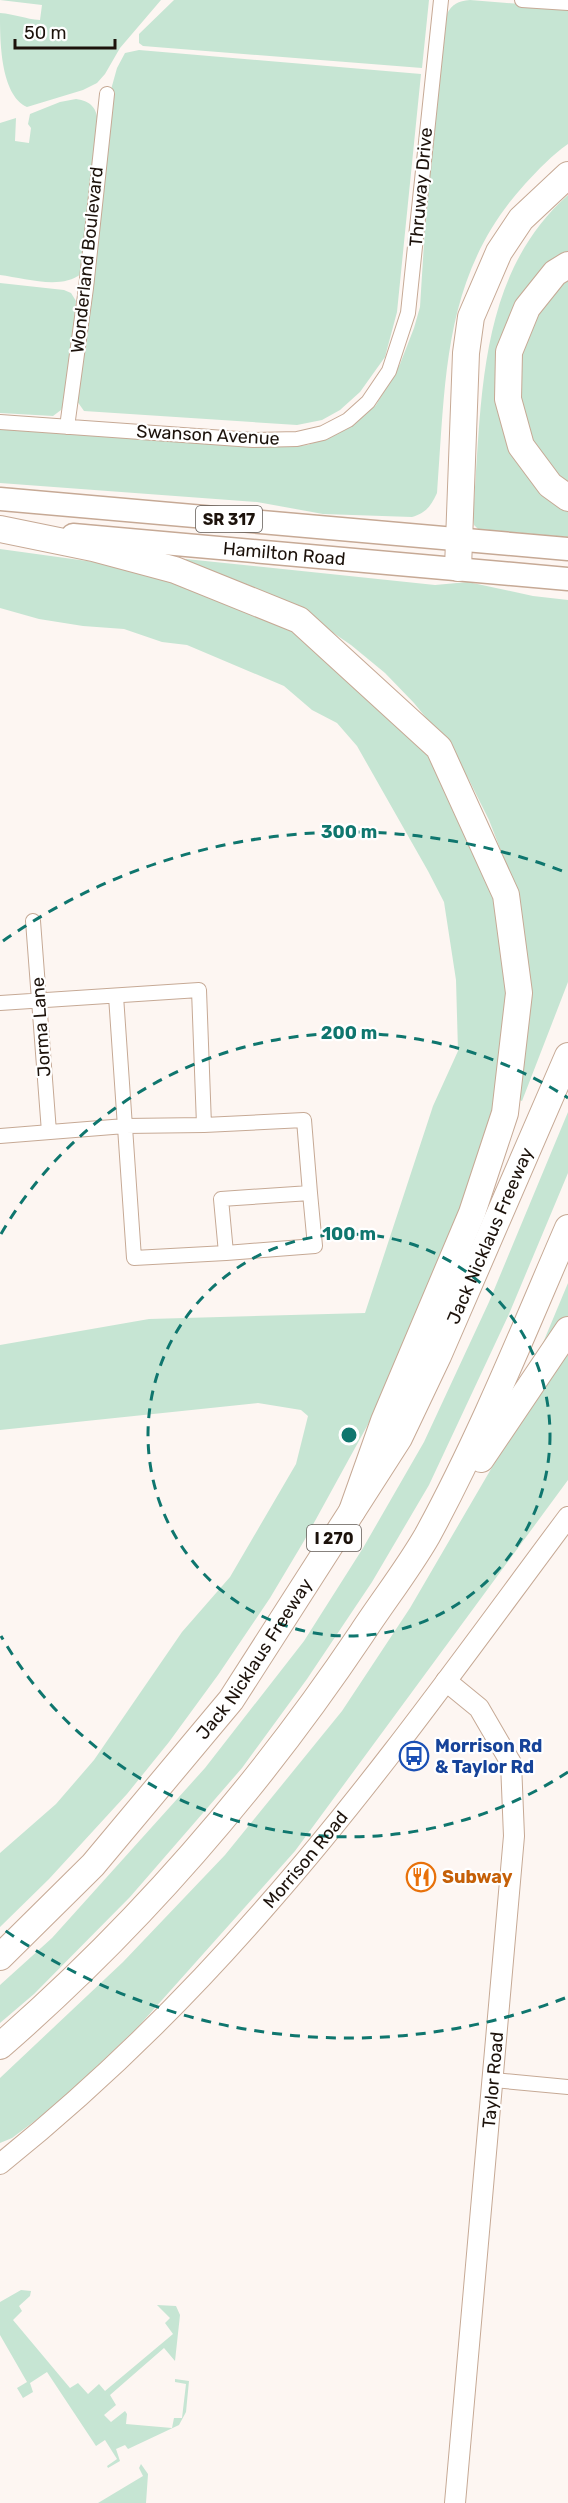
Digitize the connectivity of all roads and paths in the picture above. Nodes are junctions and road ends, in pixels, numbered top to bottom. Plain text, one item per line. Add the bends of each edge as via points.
1 (441, 0) edge
2 (522, 0) edge
3 (568, 3) edge
4 (107, 94) dead end
5 (568, 175) edge
6 (568, 265) edge
7 (388, 371) joint
8 (0, 422) edge
9 (67, 427) junction
10 (568, 498) edge
11 (0, 499) edge
12 (0, 529) edge
13 (459, 538) junction
14 (568, 549) edge
15 (458, 568) junction
16 (568, 579) edge
17 (33, 921) dead end
18 (116, 996) junction
19 (39, 1000) junction
20 (0, 1003) edge
21 (568, 1056) edge
22 (204, 1125) junction
23 (125, 1126) junction
24 (49, 1132) junction
25 (0, 1136) edge
26 (310, 1193) junction
27 (568, 1228) edge
28 (226, 1253) junction
29 (568, 1330) edge
30 (352, 1511) junction
31 (567, 1521) edge
32 (426, 1538) junction
33 (446, 1682) junction
34 (0, 1957) edge
35 (0, 2046) edge
36 (493, 2080) junction
37 (568, 2087) edge
38 (0, 2164) edge
39 (456, 2503) edge

1 - 7 street, Thruway Drive via 408,313
2 - 3 street
4 - 9 street, Wonderland Boulevard
5 - 13 highway via 521,219 499,252 471,317 466,353
6 - 10 highway via 555,273 527,308 509,352 508,399 521,446 550,485
7 - 9 street, Swanson Avenue via 368,402 348,420 323,433 297,439 254,440
8 - 9 street, Swanson Avenue
11 - 13 main road, Hamilton Road / SR 317
12 - 15 main road, Hamilton Road / SR 317
12 - 30 highway via 175,570 299,620 439,748 506,895 519,993 505,1113 472,1213 384,1421
13 - 14 main road, Hamilton Road / SR 317
13 - 15 highway
15 - 16 main road, Hamilton Road / SR 317
17 - 19 street, Jorma Lane
18 - 19 street
18 - 22 street via 199,990
18 - 23 street
19 - 20 street
19 - 24 street, Jorma Lane
21 - 30 highway, Jack Nicklaus Freeway / I 270 via 438,1356 399,1438
22 - 23 street
22 - 26 street via 304,1120
23 - 24 street
23 - 28 street via 134,1258
24 - 25 street
26 - 28 street via 315,1246
26 - 28 street via 221,1199
27 - 32 highway via 483,1425
29 - 32 highway
30 - 34 highway, Jack Nicklaus Freeway / I 270 via 231,1700 93,1865
31 - 33 main road, Morrison Road
32 - 35 highway via 321,1694 202,1844 53,2000
33 - 36 main road, Taylor Road via 479,1708 511,1763 514,1836
33 - 38 main road, Morrison Road via 329,1832 204,1975 117,2063
36 - 37 street
36 - 39 main road, Taylor Road

